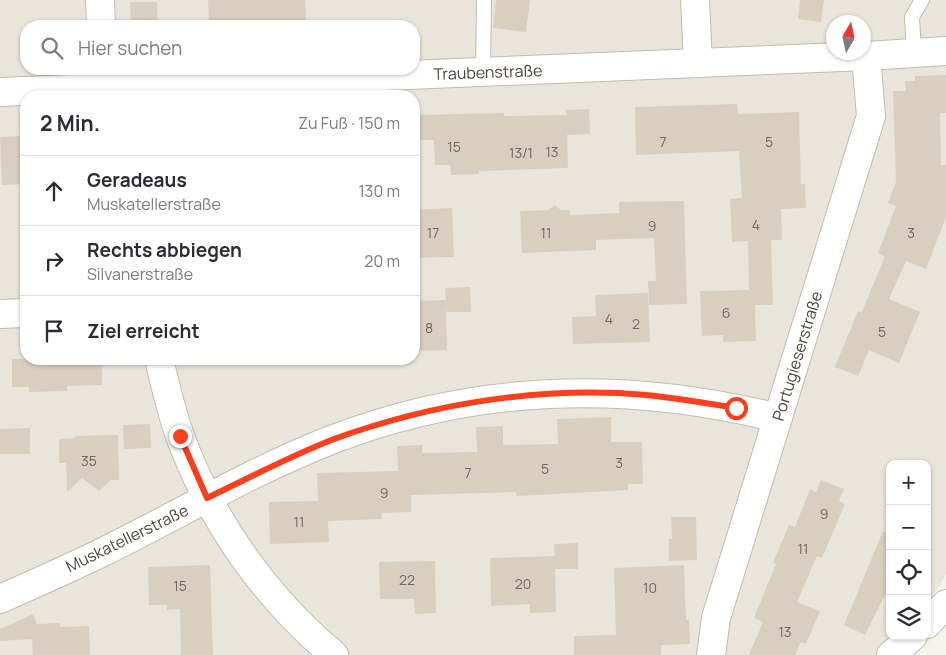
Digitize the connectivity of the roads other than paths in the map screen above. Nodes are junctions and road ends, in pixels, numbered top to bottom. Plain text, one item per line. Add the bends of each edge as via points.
1 (100, 0) edge
2 (484, 0) edge
3 (695, 0) edge
4 (922, 0) edge
5 (101, 20) edge
6 (946, 51) edge
7 (914, 53) junction
8 (871, 56) edge
9 (826, 58) edge
10 (866, 60) edge
11 (698, 63) junction
12 (483, 72) junction
13 (420, 74) edge
14 (389, 75) edge
15 (108, 84) edge
16 (27, 90) edge
17 (20, 91) edge
18 (0, 92) edge
19 (20, 313) edge
20 (0, 314) edge
21 (160, 365) edge
22 (778, 418) junction
23 (207, 498) junction
24 (0, 599) edge
25 (946, 604) edge
26 (931, 620) edge
27 (908, 640) edge
28 (334, 655) edge
29 (711, 655) edge
30 (891, 655) edge

1 - 5 street
2 - 12 lane
3 - 11 street
4 - 7 lane via 912,17
6 - 7 street, Traubenstraße
7 - 8 street, Traubenstraße
9 - 11 street, Traubenstraße
10 - 22 street, Portugieserstraße via 871,116
11 - 12 street, Traubenstraße
12 - 13 street, Traubenstraße
14 - 15 street, Traubenstraße
15 - 16 street, Traubenstraße
17 - 18 street, Traubenstraße
19 - 20 street
21 - 23 street via 180,436
22 - 23 street, Muskatellerstraße via 691,400 628,394 510,397 420,413 376,425 291,457
22 - 29 street, Portugieserstraße via 716,618
23 - 24 street, Muskatellerstraße
23 - 28 street via 240,553 267,589
25 - 26 street
27 - 30 street

